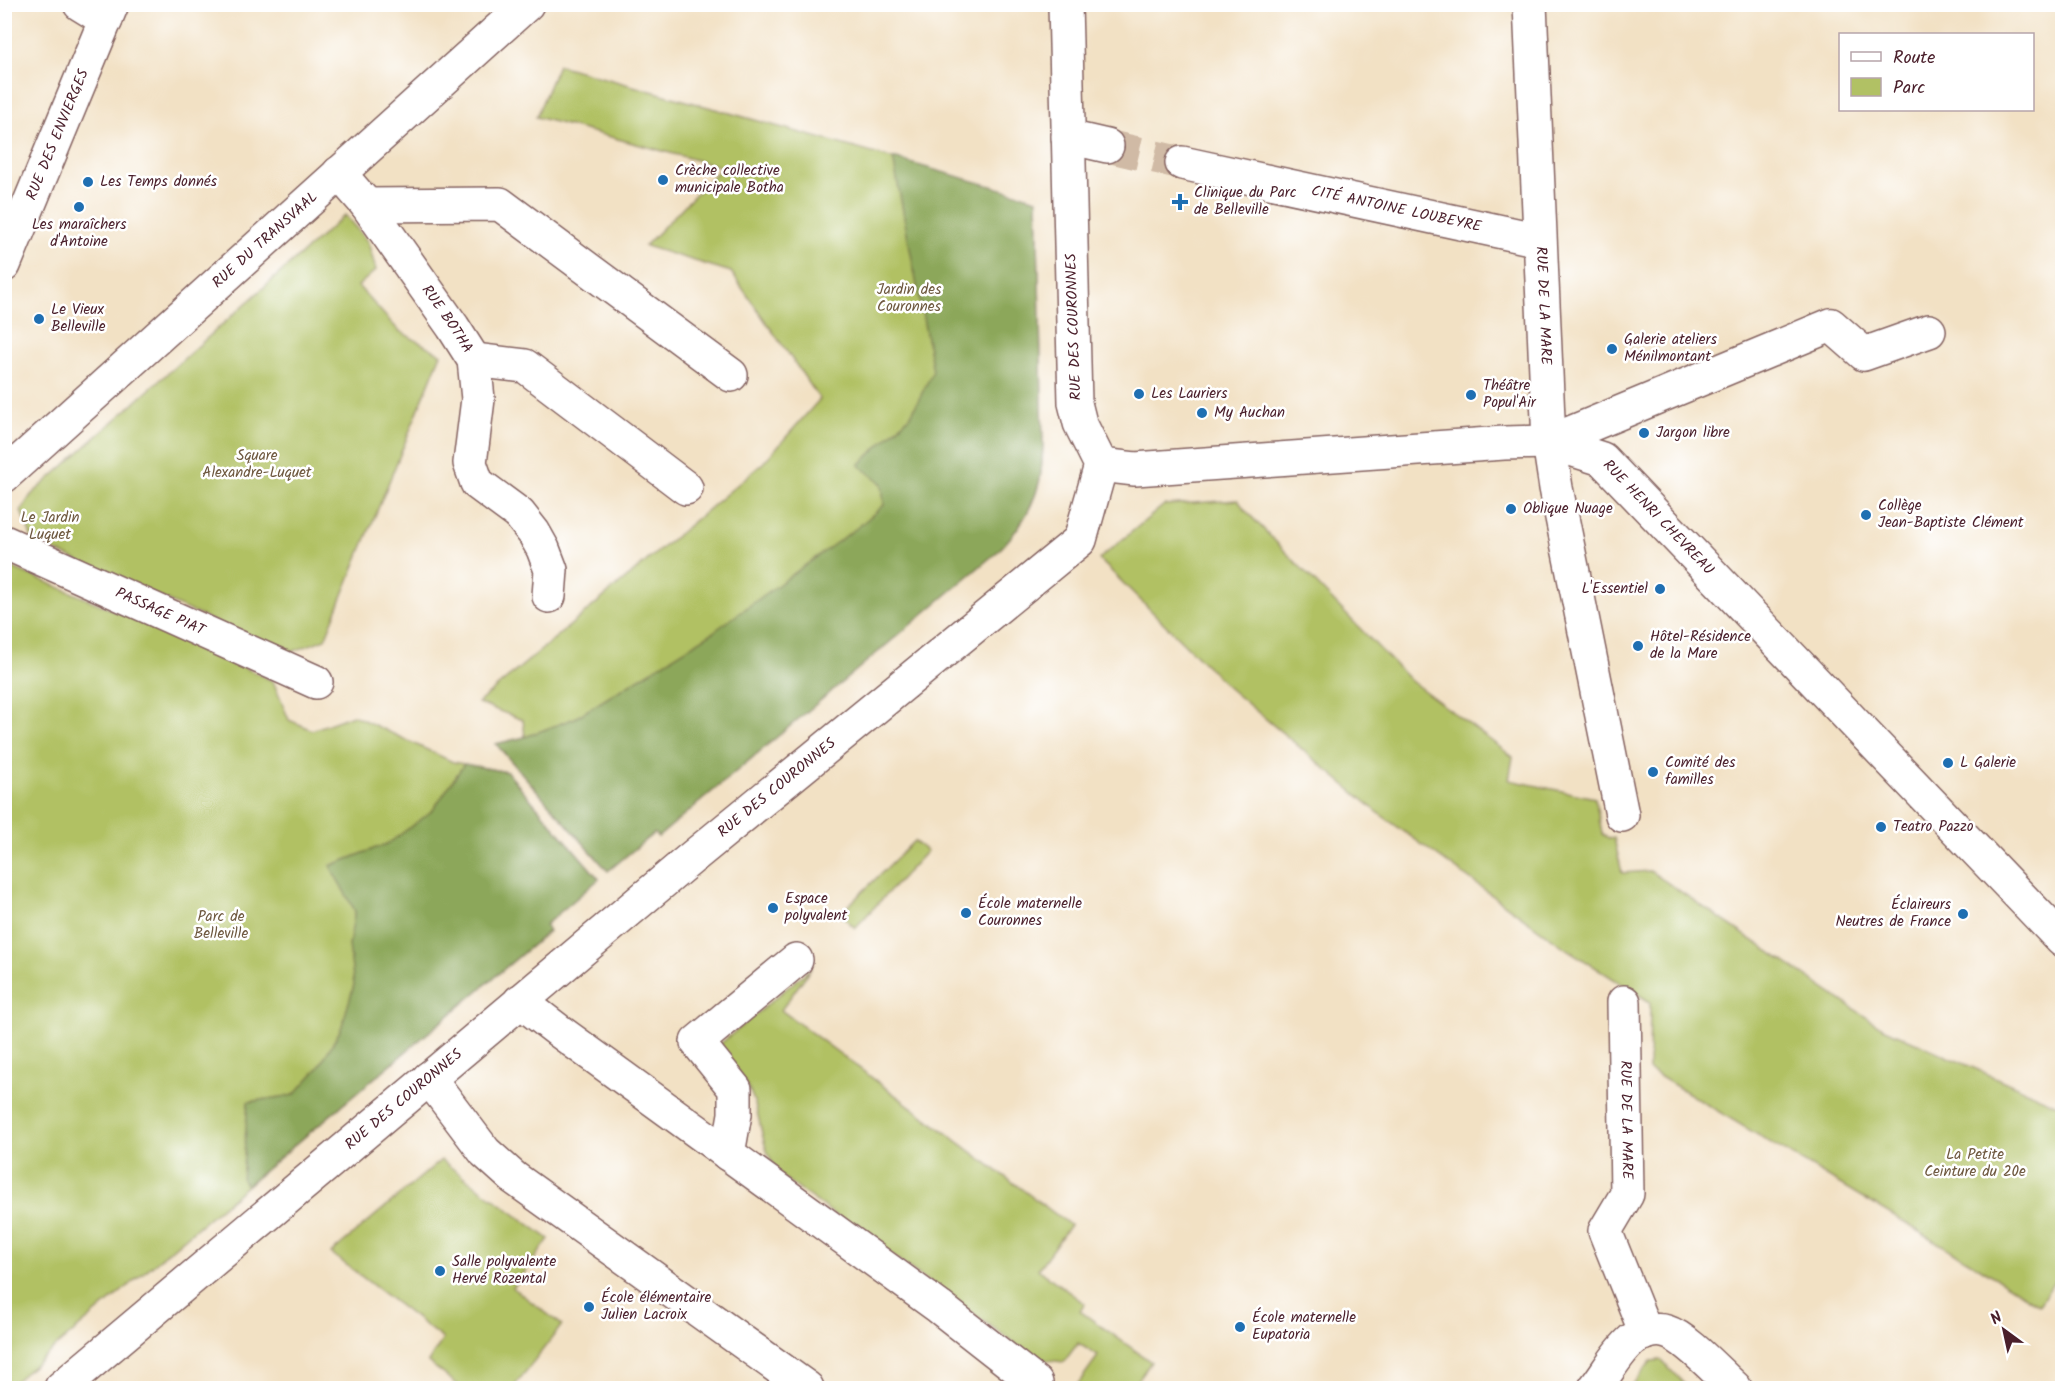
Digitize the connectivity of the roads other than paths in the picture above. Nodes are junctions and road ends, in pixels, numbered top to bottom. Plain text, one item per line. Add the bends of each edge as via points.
1 (527, 4) edge
2 (1065, 4) edge
3 (1530, 4) edge
4 (99, 10) edge
5 (1068, 137) junction
6 (1107, 146) tunnel mouth
7 (1182, 163) tunnel mouth
8 (339, 173) junction
9 (367, 205) junction
10 (1539, 240) junction
11 (4, 265) edge
12 (1929, 331) dead end
13 (474, 360) junction
14 (731, 375) dead end
15 (1550, 442) junction
16 (1101, 465) junction
17 (4, 476) edge
18 (686, 488) dead end
19 (4, 542) edge
20 (549, 596) dead end
21 (316, 682) dead end
22 (1622, 814) dead end
23 (2062, 940) edge
24 (796, 960) dead end
25 (520, 1001) junction
26 (1624, 1002) dead end
27 (429, 1078) junction
28 (728, 1154) junction
29 (1646, 1333) junction
30 (61, 1389) edge
31 (807, 1389) edge
32 (1032, 1389) edge
33 (1595, 1389) edge
34 (1735, 1389) edge

1 - 8 street, RUE DU TRANSVAAL
2 - 5 street, RUE DES COURONNES
3 - 10 street, RUE DE LA MARE
4 - 11 street, RUE DES ENVIERGES
5 - 6 street
5 - 16 street, RUE DES COURONNES via 1075,403 1080,423
7 - 10 street, CITÉ ANTOINE LOUBEYRE
8 - 9 street, RUE BOTHA
8 - 17 street, RUE DU TRANSVAAL
9 - 13 street, RUE BOTHA
9 - 14 street via 500,204
10 - 15 street, RUE DE LA MARE
12 - 15 street via 1864,354 1831,325
13 - 18 street via 525,366
13 - 20 street, RUE BOTHA via 478,399 470,463 477,483 519,514 534,533 551,570
15 - 16 street, RUE HENRI CHEVREAU via 1135,469
15 - 22 street, RUE DE LA MARE
15 - 23 street, RUE HENRI CHEVREAU via 1602,459
16 - 25 street, RUE DES COURONNES via 1080,540
19 - 21 street, PASSAGE PIAT
24 - 28 street via 697,1042 735,1089
25 - 27 street, RUE DES COURONNES
25 - 28 street
26 - 29 street, RUE DE LA MARE via 1628,1194 1605,1231
27 - 30 street, RUE DES COURONNES
27 - 31 street via 485,1152 514,1178
28 - 32 street via 948,1314 1036,1383
29 - 33 street via 1632,1341
29 - 34 street via 1666,1331 1678,1337

